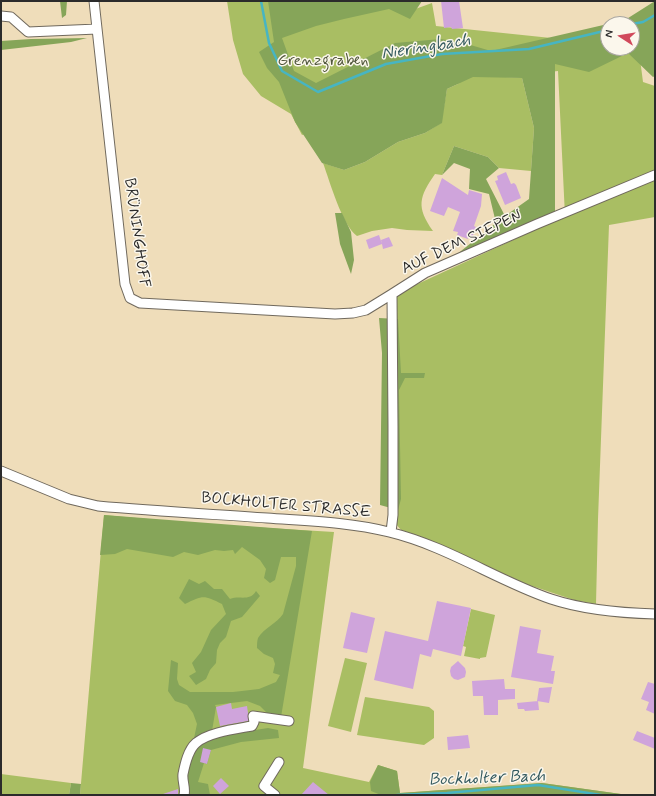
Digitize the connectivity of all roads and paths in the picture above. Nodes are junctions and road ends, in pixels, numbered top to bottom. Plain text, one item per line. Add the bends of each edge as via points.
1 (94, 1) edge
2 (1, 16) edge
3 (97, 29) junction
4 (655, 175) edge
5 (392, 294) junction
6 (1, 471) edge
7 (391, 532) junction
8 (655, 614) edge
9 (289, 721) dead end
10 (279, 762) dead end
11 (184, 795) edge
12 (275, 795) edge

1 - 3 street, BRÜNINGHOFF
2 - 3 street via 11,17 28,32
3 - 5 street, BRÜNINGHOFF via 124,284 130,298 140,303 335,314 366,310
4 - 5 street, AUF DEM SIEPEN via 424,273
5 - 7 street, AUF DEM SIEPEN
6 - 7 street, BOCKHOLTER STRASSE via 69,499 98,506 342,524
7 - 8 street, BOCKHOLTER STRASSE via 442,550 551,599 615,612
9 - 11 street via 253,716 252,726 207,737 196,743 185,765 182,782
10 - 12 street via 264,786

